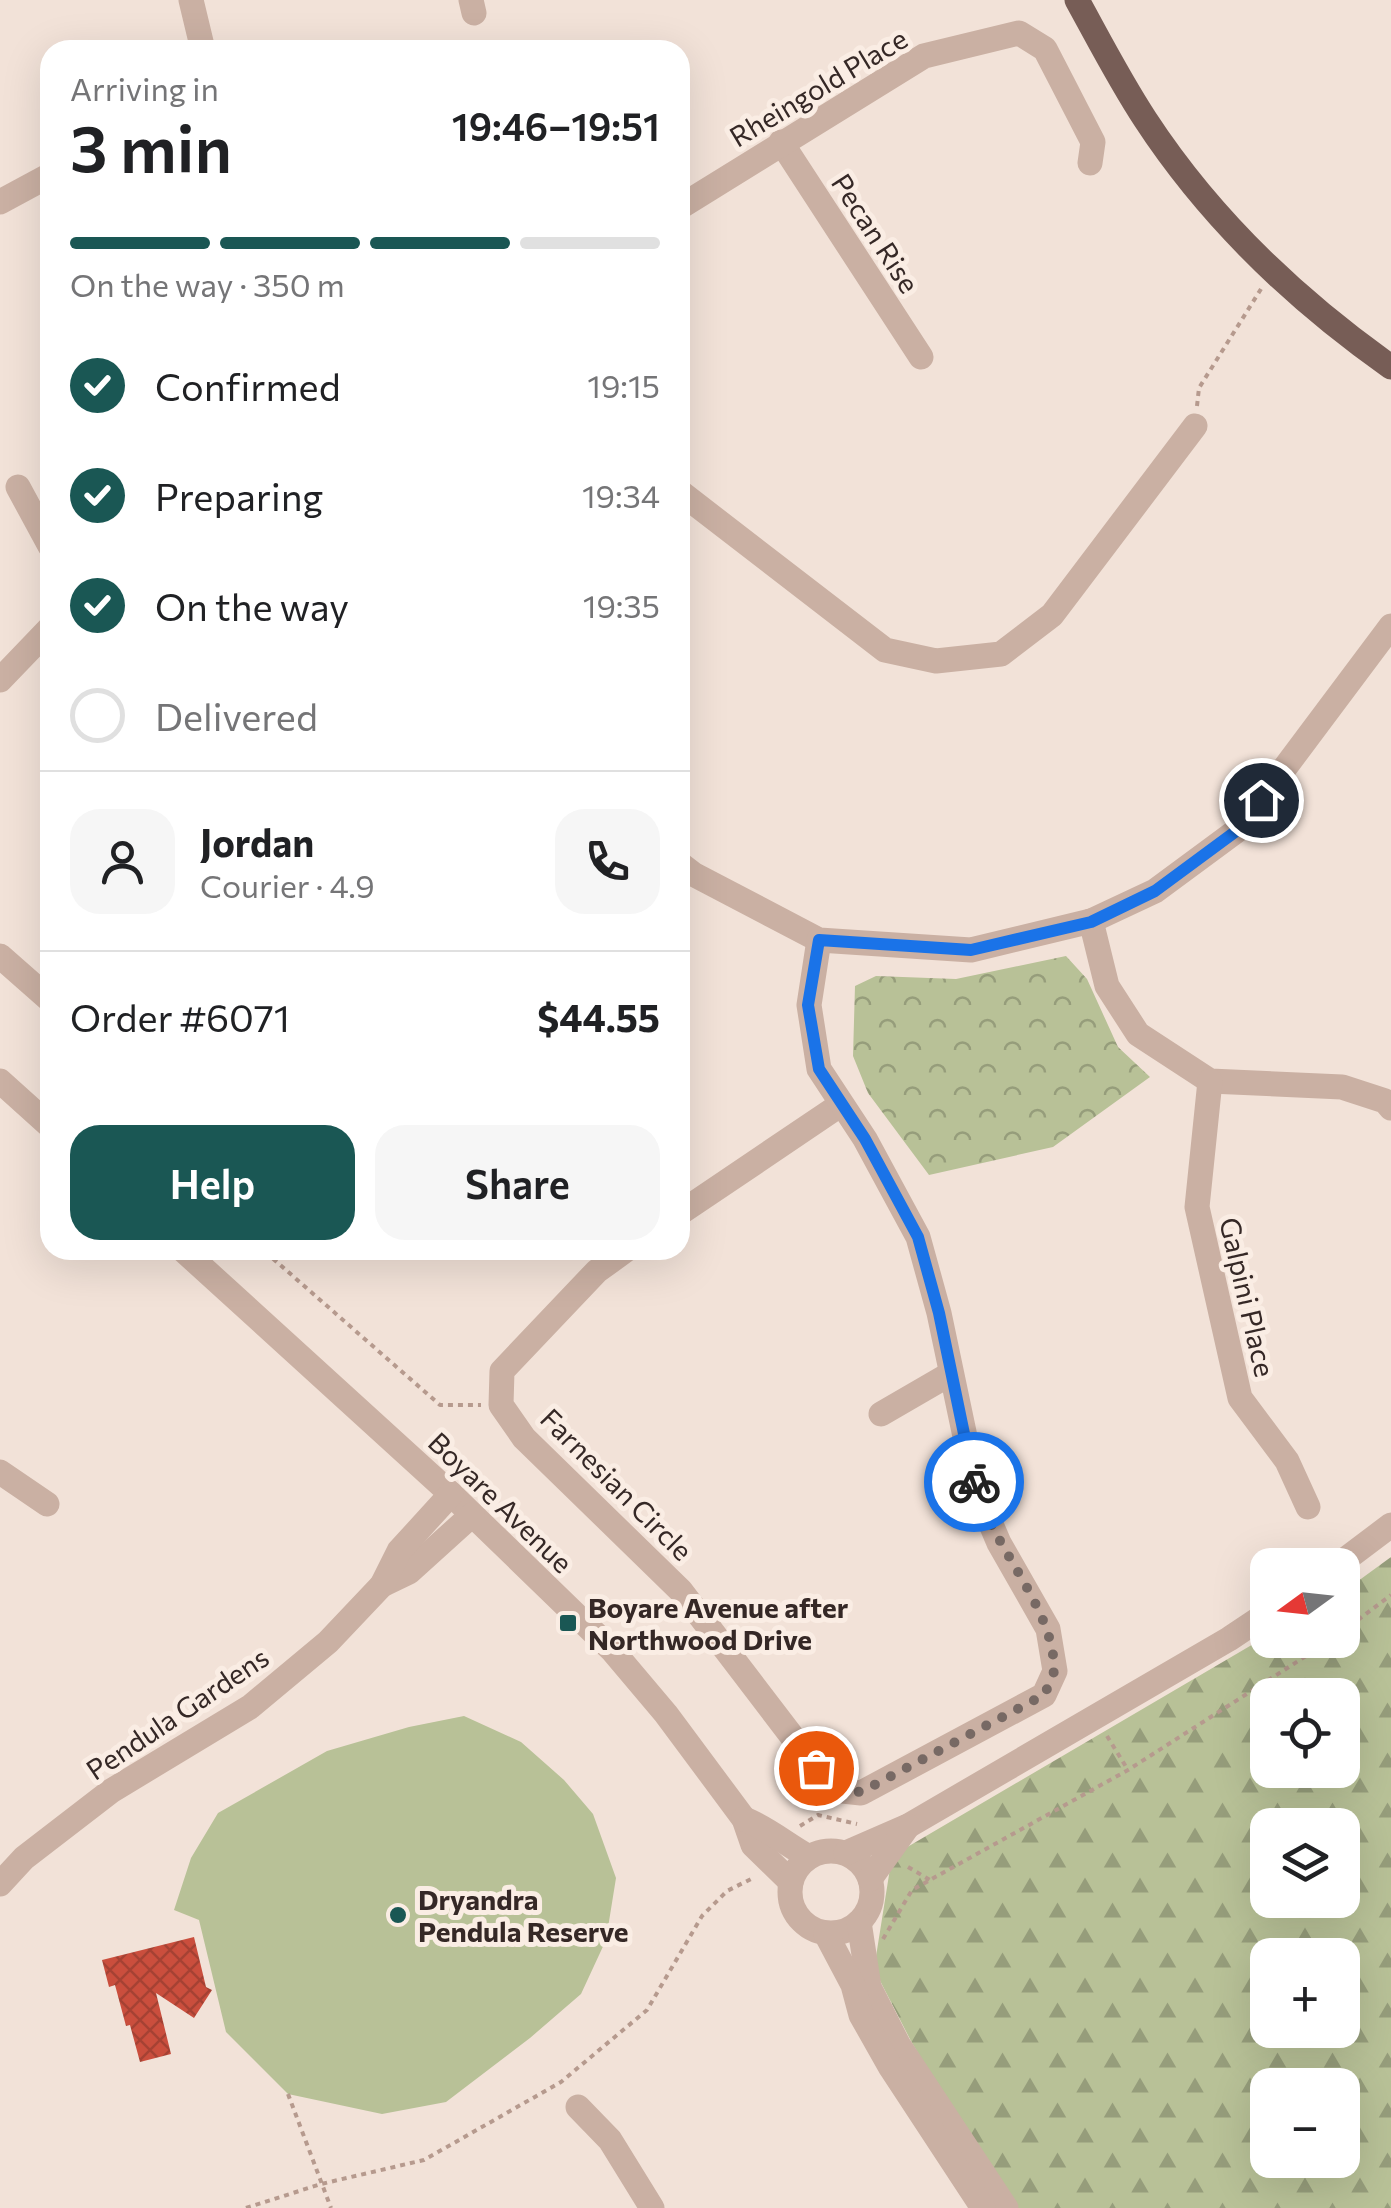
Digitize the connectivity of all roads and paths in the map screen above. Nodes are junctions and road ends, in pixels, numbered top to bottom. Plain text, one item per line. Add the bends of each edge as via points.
1 (191, 0) edge
2 (1076, 0) edge
3 (200, 40) edge
4 (781, 142) junction
5 (1090, 163) dead end
6 (40, 180) edge
7 (690, 201) edge
8 (0, 202) edge
9 (1272, 271) junction
10 (921, 357) dead end
11 (1391, 367) edge
12 (1196, 426) joint
13 (18, 487) dead end
14 (690, 500) edge
15 (40, 528) edge
16 (1391, 626) edge
17 (40, 638) edge
18 (0, 680) edge
19 (690, 872) edge
20 (1091, 922) junction
21 (819, 940) junction
22 (0, 956) edge
23 (40, 991) edge
24 (0, 1080) edge
25 (1210, 1082) junction
26 (1389, 1101) edge
27 (840, 1105) junction
28 (40, 1117) edge
29 (690, 1206) edge
30 (195, 1260) edge
31 (275, 1260) edge
32 (612, 1260) edge
33 (950, 1374) junction
34 (501, 1405) junction
35 (881, 1414) dead end
36 (0, 1472) edge
37 (451, 1494) junction
38 (47, 1504) dead end
39 (1308, 1506) dead end
40 (472, 1515) junction
41 (1391, 1525) edge
42 (1360, 1548) edge
43 (382, 1586) junction
44 (1391, 1595) edge
45 (1360, 1618) edge
46 (1250, 1624) edge
47 (1303, 1658) edge
48 (1095, 1716) junction
49 (1128, 1770) junction
50 (744, 1819) junction
51 (908, 1826) junction
52 (846, 1853) junction
53 (889, 1856) junction
54 (809, 1857) junction
55 (870, 1879) junction
56 (930, 1880) junction
57 (791, 1882) junction
58 (0, 1884) edge
59 (728, 1891) dead end
60 (859, 1922) junction
61 (826, 1934) junction
62 (866, 1951) junction
63 (288, 2094) dead end
64 (578, 2107) dead end
65 (321, 2184) junction
66 (246, 2208) edge
67 (331, 2208) edge
68 (652, 2208) edge
69 (983, 2208) edge
70 (1006, 2208) edge

1 - 3 street
2 - 9 main road via 1146,120
4 - 5 street, Rheingold Place via 924,56 1019,33 1045,49 1094,142
4 - 7 street, Rheingold Place
4 - 10 street, Pecan Rise
6 - 8 street
9 - 11 main road
9 - 12 path via 1199,388
12 - 14 street via 1052,614 1001,654 936,661 885,650
13 - 15 street
16 - 20 street via 1239,829 1155,891
17 - 18 street
19 - 21 street
20 - 21 street via 971,950
20 - 25 street via 1107,986 1138,1034
21 - 27 street, Farnesian Circle via 808,1005 819,1069
22 - 23 street
24 - 28 street
25 - 26 street via 1342,1087
25 - 39 street, Galpini Place via 1198,1207 1240,1398 1287,1460
27 - 29 street
27 - 33 street, Farnesian Circle via 918,1237
30 - 37 street, Boyare Avenue
31 - 34 path via 440,1405
32 - 34 street, Farnesian Circle via 502,1372
33 - 34 street, Farnesian Circle via 976,1488 1048,1629 1055,1671 1044,1695 861,1792 832,1790 681,1591 524,1438
33 - 35 street
36 - 38 street
37 - 40 street, Boyare Avenue
37 - 43 street, Pendula Gardens via 398,1551
40 - 43 street, Pendula Gardens via 409,1572
40 - 50 street, Boyare Avenue via 612,1650
41 - 42 street
43 - 58 street, Pendula Gardens via 250,1708 111,1791
44 - 45 path
46 - 48 street
47 - 49 path
48 - 49 path
48 - 51 street
49 - 56 path
50 - 54 street, Boyare Avenue
50 - 57 street, Boyare Avenue via 753,1845
51 - 52 street
51 - 53 street
52 - 54 street
52 - 55 street
53 - 55 street
53 - 56 path
54 - 57 street
55 - 60 street via 871,1902
56 - 62 path via 912,1890 885,1938
57 - 61 street via 796,1913
59 - 65 path via 702,1916 648,2010 560,2082 424,2160
60 - 61 street
60 - 62 street
61 - 69 street via 891,2068
62 - 70 street via 869,1988 898,2044
63 - 65 path
64 - 68 street via 610,2140
65 - 66 path
65 - 67 path

